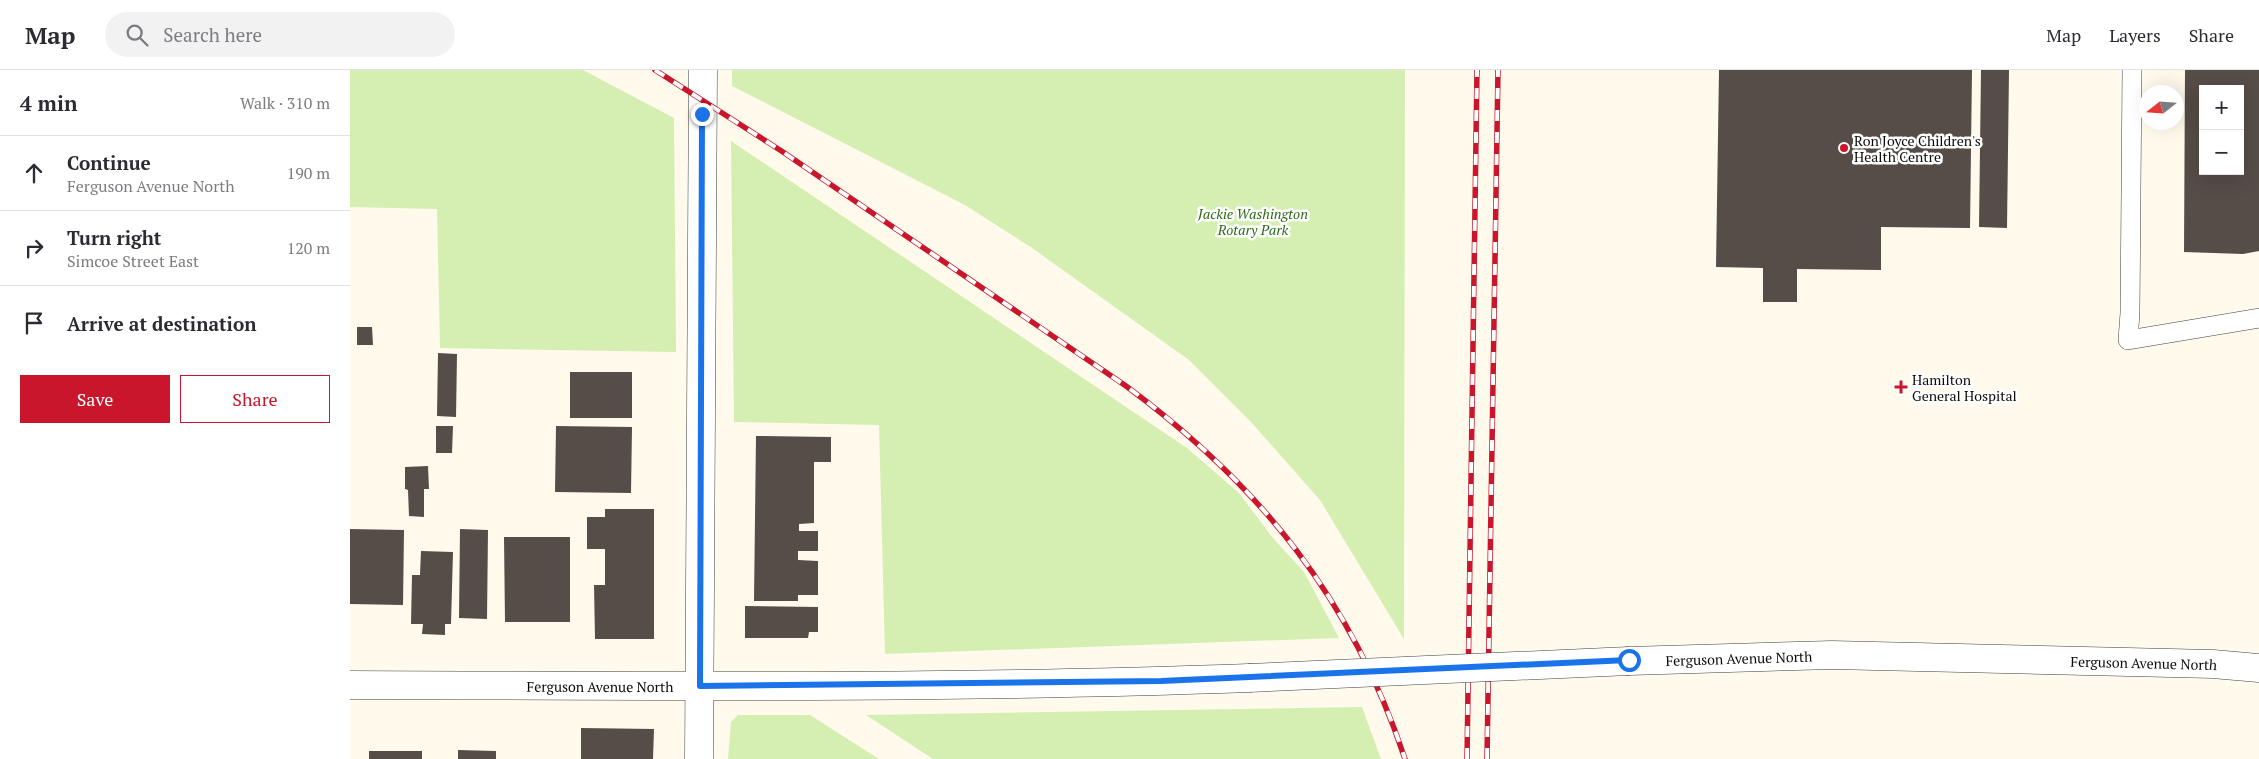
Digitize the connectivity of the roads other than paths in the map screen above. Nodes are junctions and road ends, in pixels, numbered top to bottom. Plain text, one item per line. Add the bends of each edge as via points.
1 (703, 70) edge
2 (2132, 70) edge
3 (2259, 318) edge
4 (2259, 668) edge
5 (350, 685) edge
6 (700, 686) junction
7 (699, 759) edge

1 - 6 street
2 - 3 lane via 2128,340
4 - 6 street, Ferguson Avenue North, bridge via 2213,664 1832,655 1629,660 1161,681
5 - 6 street, Ferguson Avenue North
6 - 7 street

